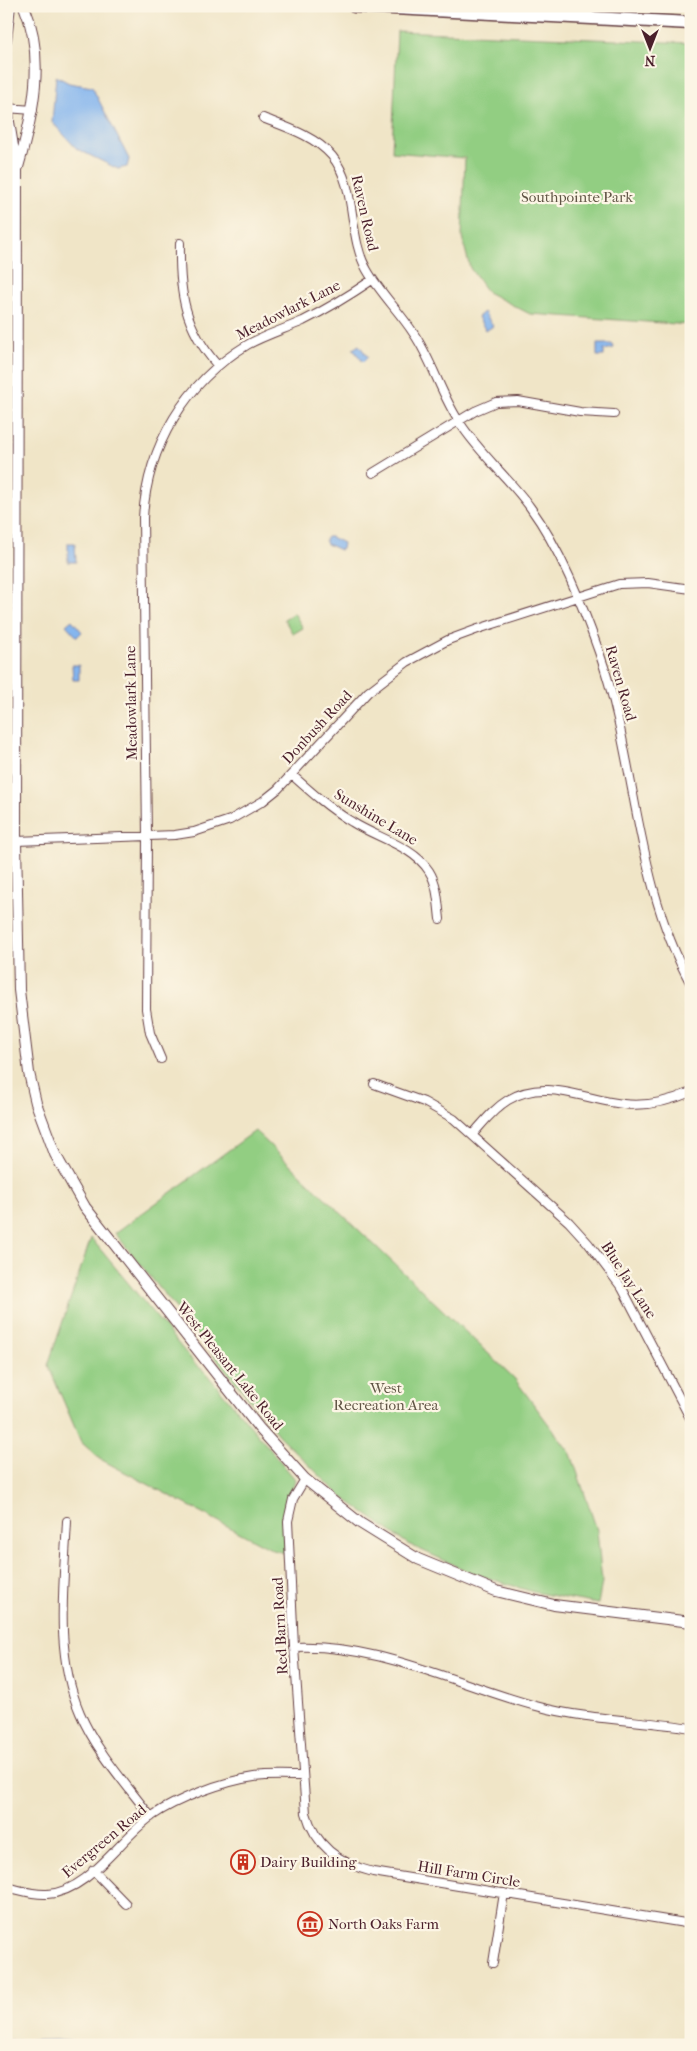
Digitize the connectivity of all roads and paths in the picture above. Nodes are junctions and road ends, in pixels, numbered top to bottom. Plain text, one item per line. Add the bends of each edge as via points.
1 (10, 6) edge
2 (24, 6) edge
3 (354, 6) edge
4 (531, 11) edge
5 (691, 23) edge
6 (6, 40) edge
7 (6, 86) edge
8 (7, 108) edge
9 (33, 110) junction
10 (263, 118) dead end
11 (17, 170) junction
12 (180, 243) dead end
13 (372, 280) junction
14 (218, 366) junction
15 (614, 414) dead end
16 (458, 421) junction
17 (373, 473) dead end
18 (691, 589) edge
19 (577, 597) junction
20 (18, 774) junction
21 (292, 775) junction
22 (6, 804) edge
23 (147, 836) junction
24 (11, 840) edge
25 (440, 920) dead end
26 (691, 984) edge
27 (161, 1059) dead end
28 (374, 1084) dead end
29 (691, 1092) edge
30 (472, 1135) junction
31 (691, 1420) edge
32 (305, 1479) junction
33 (66, 1521) dead end
34 (691, 1622) edge
35 (294, 1647) junction
36 (691, 1728) edge
37 (303, 1776) junction
38 (151, 1817) junction
39 (93, 1870) junction
40 (6, 1887) edge
41 (504, 1893) junction
42 (126, 1904) dead end
43 (691, 1924) edge
44 (493, 1963) dead end

1 - 6 street
2 - 9 street via 34,42
3 - 4 main road
4 - 5 main road
7 - 8 street
8 - 9 street
8 - 11 street
9 - 11 street
10 - 13 street, Raven Road via 315,142 332,157 344,180 358,252
11 - 20 street
12 - 14 street via 180,284 187,315 202,346
13 - 14 street, Meadowlark Lane via 326,309 249,344
13 - 16 street, Raven Road via 419,340
14 - 23 street, Meadowlark Lane via 193,391 168,426 147,484 143,518
15 - 16 street via 507,401 484,406
16 - 17 street
16 - 19 street, Raven Road via 542,524
18 - 19 street, Donbush Road via 633,583 603,587
19 - 21 street, Donbush Road via 448,640 407,662 368,692
19 - 26 street, Raven Road via 607,676 656,897
20 - 22 street
20 - 24 street, West Pleasant Lake Road
21 - 23 street, Donbush Road via 263,801 230,820 194,832
21 - 25 street, Sunshine Lane via 352,822 424,864 435,883
23 - 24 street, Donbush Road
23 - 27 street, Meadowlark Lane via 146,1009 150,1033
24 - 32 street, West Pleasant Lake Road via 17,879 23,1027 36,1103 55,1154 100,1227 258,1428
28 - 30 street, Blue Jay Lane via 432,1106
29 - 30 street via 641,1105 607,1102 555,1090 530,1091 498,1107
30 - 31 street, Blue Jay Lane via 564,1217 606,1265 636,1312
32 - 34 street, West Pleasant Lake Road via 381,1538 472,1583 554,1605
32 - 35 street, Red Barn Road via 293,1499 288,1521
33 - 38 street via 62,1624 68,1674 80,1713 101,1752
35 - 36 street via 327,1647 368,1654 562,1712
35 - 37 street, Red Barn Road
37 - 38 street, Evergreen Road via 238,1780 182,1801
37 - 41 street, Hill Farm Circle via 309,1824 324,1846 346,1863 373,1872
38 - 39 street, Evergreen Road
39 - 40 street, Evergreen Road via 77,1884 58,1893 36,1894
39 - 42 street
41 - 43 street, Hill Farm Circle
41 - 44 street

